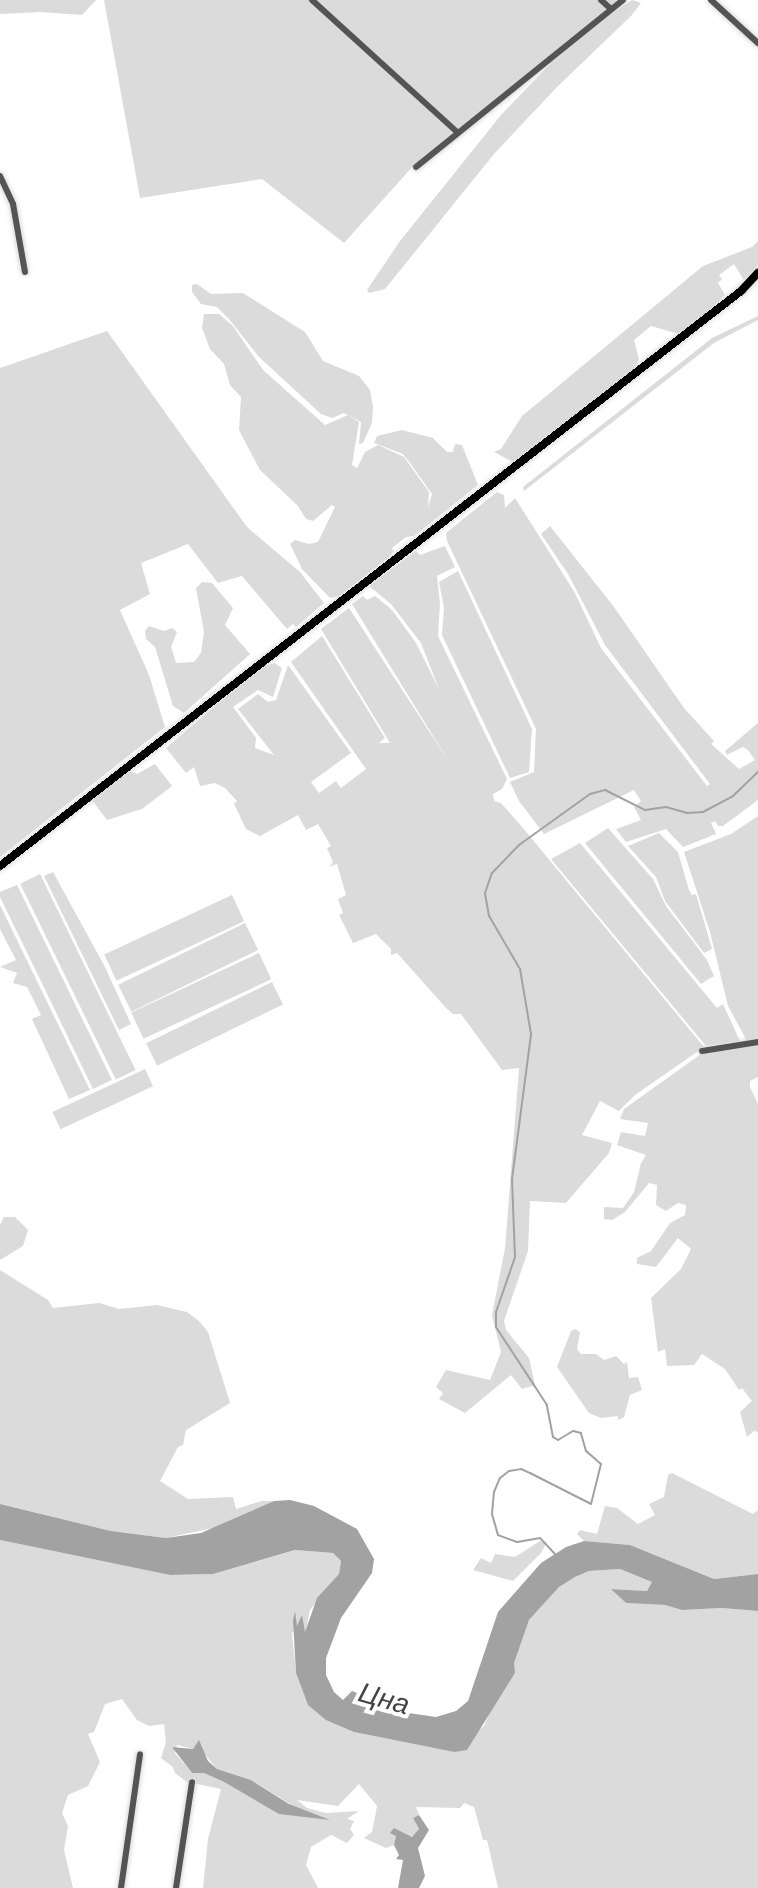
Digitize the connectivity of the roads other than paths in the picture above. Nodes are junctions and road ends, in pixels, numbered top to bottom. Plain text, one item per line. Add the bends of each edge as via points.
1 (312, 0) edge
2 (601, 0) edge
3 (623, 0) edge
4 (711, 0) edge
5 (611, 9) junction
6 (758, 43) edge
7 (458, 133) junction
8 (416, 167) dead end
9 (0, 176) edge
10 (25, 272) dead end
11 (758, 273) edge
12 (758, 285) edge
13 (741, 291) junction
14 (0, 866) edge
15 (758, 1042) edge
16 (702, 1051) dead end
17 (140, 1754) dead end
18 (192, 1782) dead end
19 (121, 1888) edge
20 (176, 1888) edge

1 - 7 street
2 - 5 street
3 - 5 street
4 - 6 street
5 - 7 street
7 - 8 street
9 - 10 street via 14,213
11 - 13 main road
12 - 13 main road
13 - 14 main road
15 - 16 street
17 - 19 street
18 - 20 street

